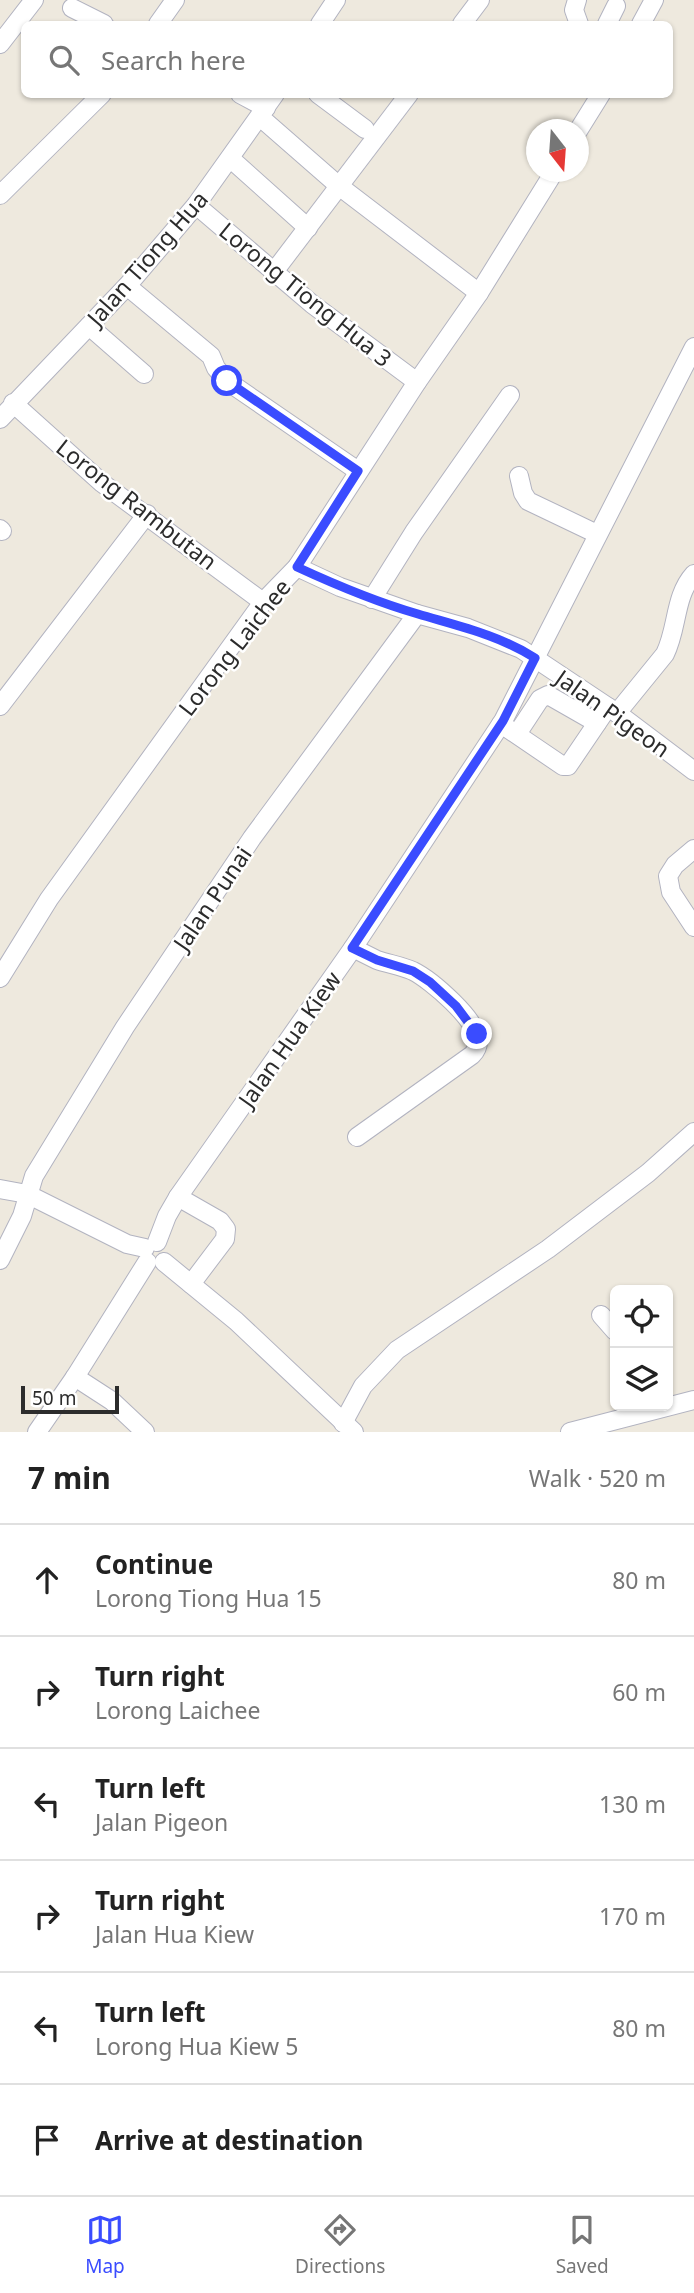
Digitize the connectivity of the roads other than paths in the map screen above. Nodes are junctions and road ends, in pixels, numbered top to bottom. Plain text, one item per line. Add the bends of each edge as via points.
1 (175, 0) edge
2 (336, 0) edge
3 (480, 0) edge
4 (577, 0) edge
5 (654, 0) edge
6 (33, 1) edge
7 (616, 6) dead end
8 (72, 8) dead end
9 (98, 21) edge
10 (160, 21) edge
11 (322, 21) edge
12 (463, 21) edge
13 (578, 21) edge
14 (608, 21) edge
15 (643, 21) edge
16 (0, 44) edge
17 (98, 98) edge
18 (248, 98) edge
19 (323, 98) edge
20 (406, 98) edge
21 (599, 98) edge
22 (267, 107) edge
23 (586, 119) edge
24 (365, 129) dead end
25 (231, 159) junction
26 (548, 182) edge
27 (339, 186) junction
28 (0, 195) edge
29 (196, 205) junction
30 (308, 228) junction
31 (273, 273) junction
32 (127, 286) junction
33 (480, 293) junction
34 (89, 326) junction
35 (694, 347) edge
36 (145, 374) dead end
37 (417, 382) junction
38 (510, 395) dead end
39 (5, 410) edge
40 (358, 471) junction
41 (519, 476) dead end
42 (147, 514) junction
43 (597, 534) junction
44 (297, 567) junction
45 (694, 574) edge
46 (372, 598) junction
47 (263, 602) junction
48 (417, 614) junction
49 (535, 658) junction
50 (0, 706) edge
51 (612, 710) junction
52 (597, 723) junction
53 (501, 724) junction
54 (517, 734) junction
55 (694, 771) edge
56 (694, 849) edge
57 (694, 927) edge
58 (352, 948) junction
59 (0, 978) edge
60 (694, 1132) edge
61 (357, 1137) dead end
62 (0, 1189) edge
63 (27, 1194) junction
64 (178, 1197) junction
65 (153, 1253) junction
66 (0, 1260) edge
67 (191, 1284) junction
68 (601, 1315) dead end
69 (610, 1325) edge
70 (75, 1377) junction
71 (694, 1400) edge
72 (673, 1404) edge
73 (643, 1411) edge
74 (349, 1427) edge
75 (37, 1432) edge
76 (145, 1432) edge
77 (570, 1432) edge

1 - 10 street
2 - 11 street
3 - 12 street
4 - 13 street
5 - 15 street
6 - 16 street
7 - 14 street
8 - 9 street
17 - 28 street
18 - 22 street
19 - 24 street
20 - 27 street
21 - 23 street
22 - 25 street, Jalan Tiong Hua
22 - 27 street
25 - 29 street, Jalan Tiong Hua
25 - 30 street
26 - 33 street, Lorong Laichee
27 - 30 street
27 - 33 street
29 - 31 street, Lorong Tiong Hua 3
29 - 32 street, Jalan Tiong Hua
30 - 31 street
31 - 37 street, Lorong Tiong Hua 3
32 - 34 street, Jalan Tiong Hua
32 - 40 street via 211,356 227,381
33 - 37 street, Lorong Laichee
34 - 36 street
34 - 39 street, Jalan Tiong Hua
35 - 43 street, Jalan Hua Kiew
37 - 40 street, Lorong Laichee
38 - 46 street
39 - 42 street, Lorong Rambutan
40 - 44 street, Lorong Laichee
41 - 43 street via 527,501
42 - 47 street, Lorong Rambutan
42 - 50 street
43 - 49 street, Jalan Hua Kiew
44 - 46 street, Jalan Pigeon
44 - 47 street, Lorong Laichee
45 - 51 street via 682,593 665,654
46 - 48 street, Jalan Pigeon
47 - 59 street, Lorong Laichee via 49,899
48 - 49 street, Jalan Pigeon via 468,628
48 - 63 street, Jalan Punai via 252,838 125,1027
49 - 51 street, Jalan Pigeon
49 - 53 street, Jalan Hua Kiew
51 - 52 street
51 - 55 street, Jalan Pigeon
52 - 54 street via 552,696 544,696
52 - 54 street via 568,766
53 - 54 street
53 - 58 street, Jalan Hua Kiew
56 - 57 street via 668,876 671,892
58 - 61 street via 430,982 456,1006 478,1039 472,1055
58 - 64 street, Jalan Hua Kiew
60 - 74 street via 548,1249 397,1350 363,1386
62 - 63 street
63 - 65 street
63 - 66 street, Jalan Punai via 22,1216
64 - 65 street, Jalan Hua Kiew
64 - 67 street via 226,1229 225,1239
65 - 67 street
65 - 70 street, Jalan Hua Kiew
67 - 74 street
68 - 69 street
70 - 75 street, Jalan Hua Kiew
70 - 76 street via 112,1401
71 - 72 street
73 - 77 street

